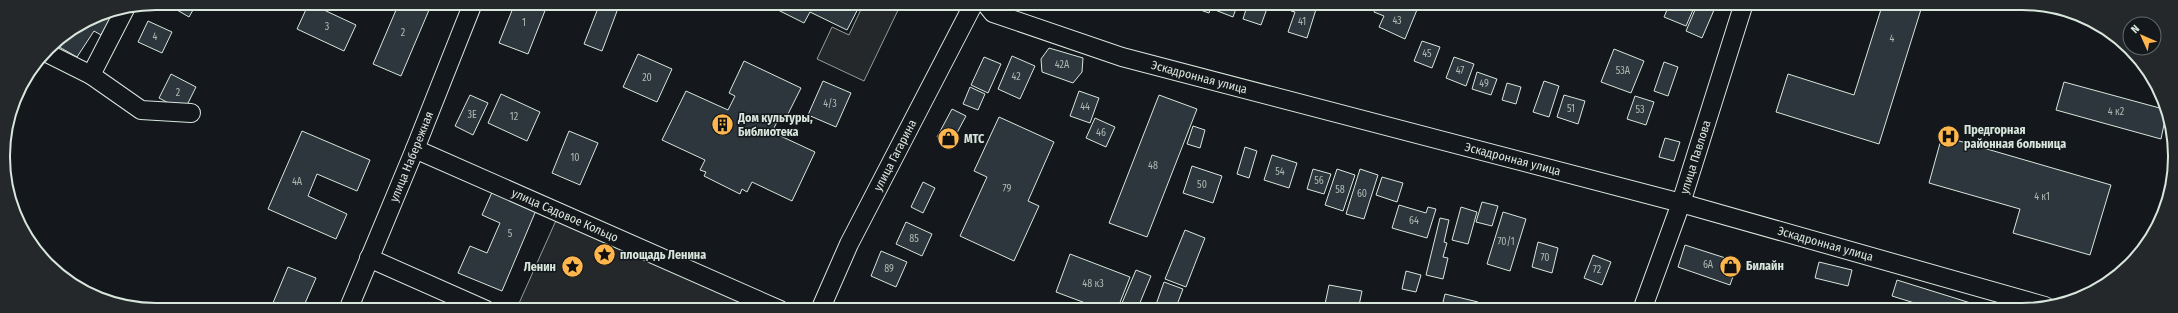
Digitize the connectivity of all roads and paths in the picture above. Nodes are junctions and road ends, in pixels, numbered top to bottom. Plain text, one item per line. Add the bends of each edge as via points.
1 (470, 10) edge
2 (970, 10) edge
3 (991, 10) edge
4 (1742, 10) edge
5 (122, 14) edge
6 (51, 55) edge
7 (91, 75) junction
8 (191, 113) dead end
9 (415, 149) junction
10 (1681, 203) junction
11 (369, 258) junction
12 (351, 303) edge
13 (470, 303) edge
14 (764, 303) edge
15 (823, 303) edge
16 (1645, 303) edge
17 (2034, 303) edge

1 - 9 street, улица Набережная
2 - 15 street, улица Гагарина via 849,244
3 - 10 street, Эскадронная улица via 993,13 1122,57
4 - 10 street, улица Павлова
5 - 7 street
6 - 7 street
7 - 8 street via 141,110
9 - 11 street, улица Набережная
9 - 14 street, улица Садовое Кольцо
10 - 16 street, улица Павлова
10 - 17 street, Эскадронная улица
11 - 12 street, улица Набережная
11 - 13 street

